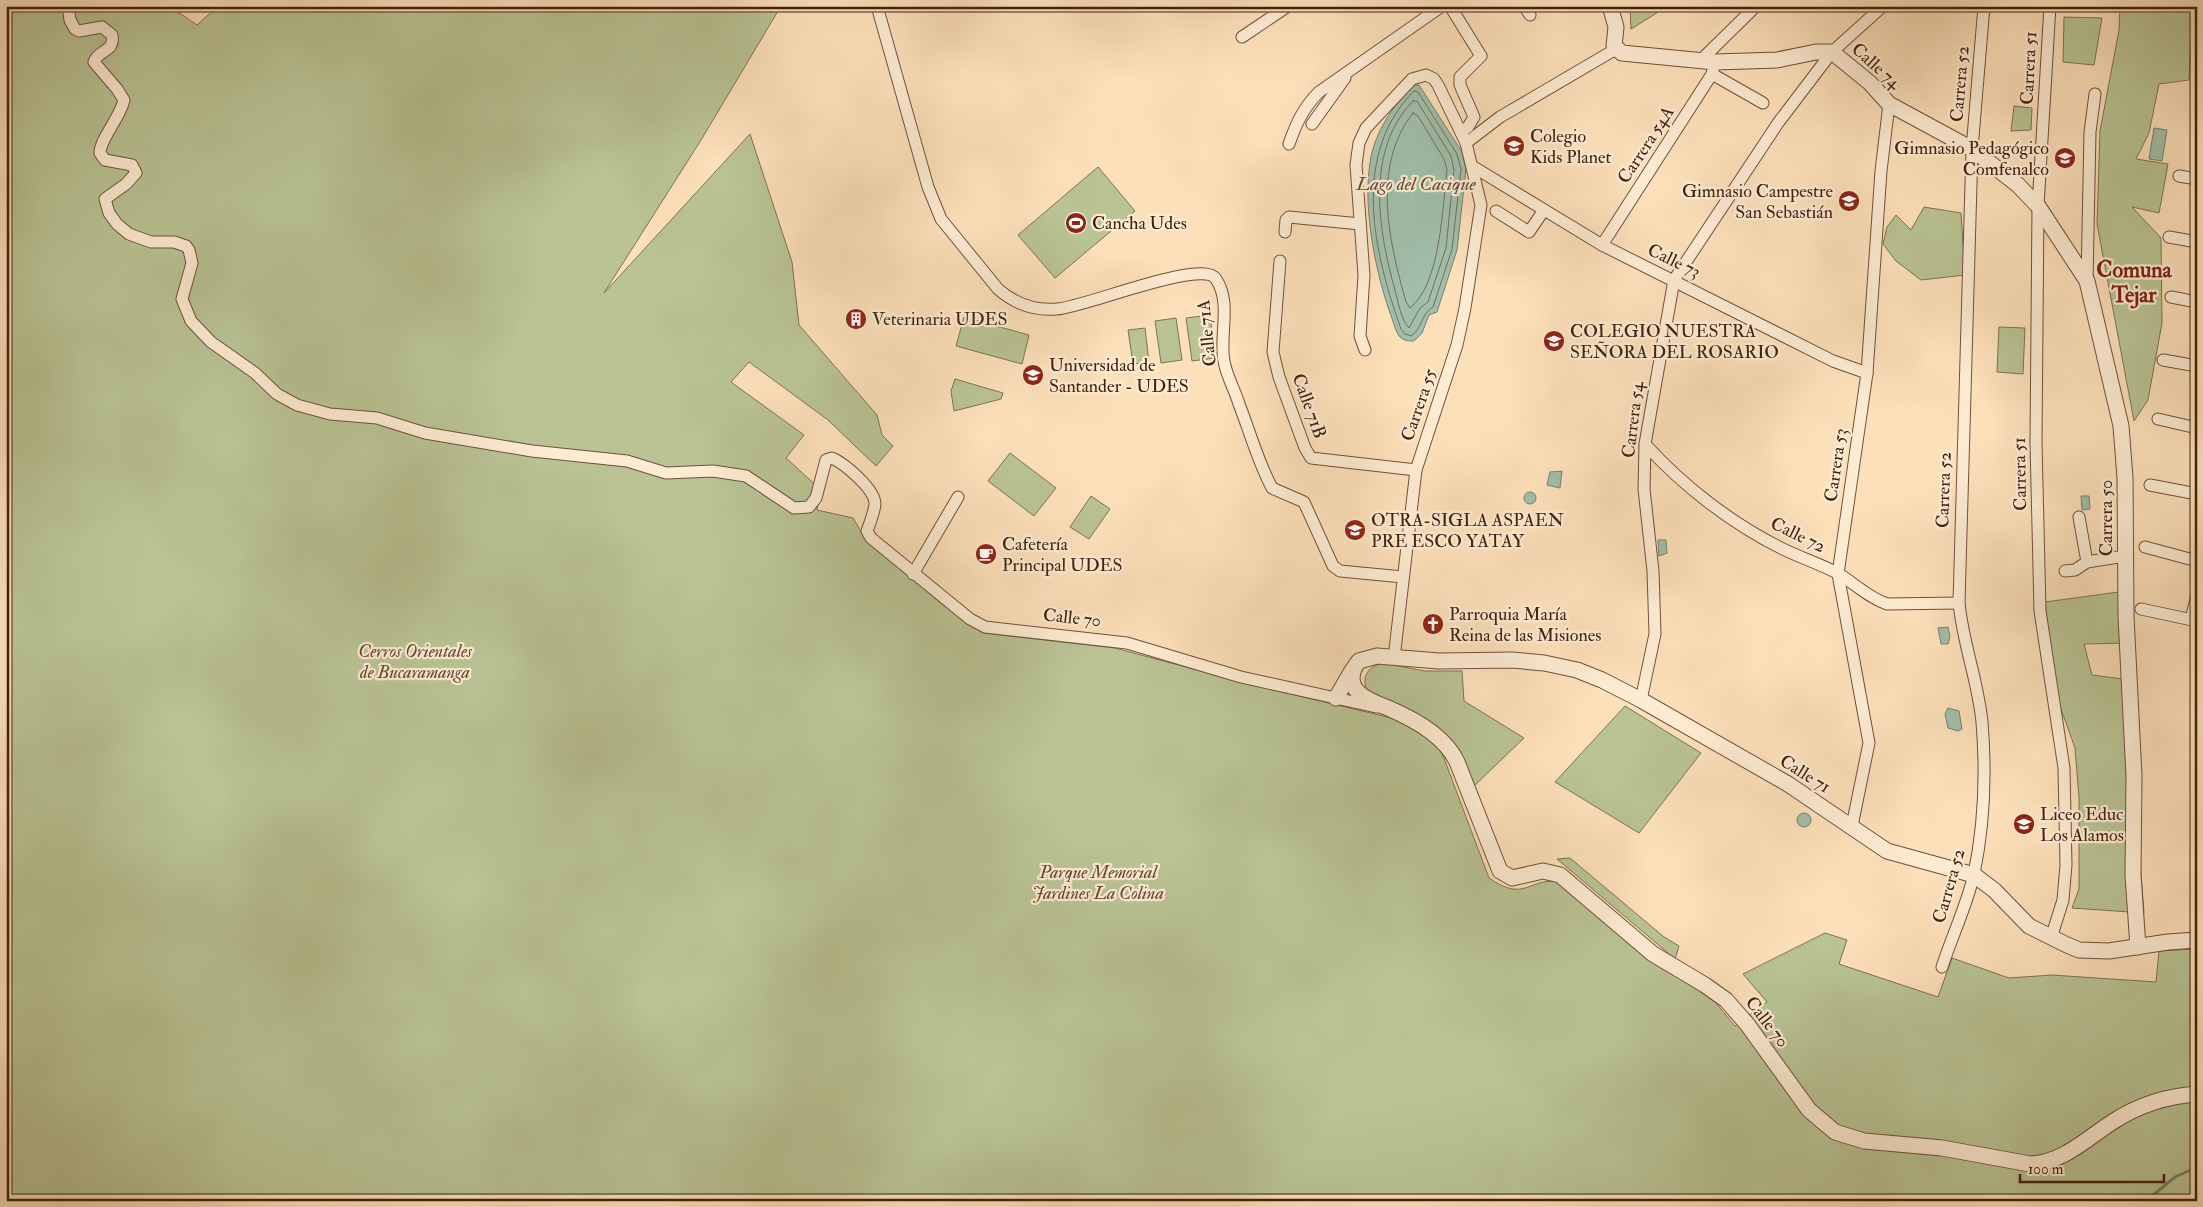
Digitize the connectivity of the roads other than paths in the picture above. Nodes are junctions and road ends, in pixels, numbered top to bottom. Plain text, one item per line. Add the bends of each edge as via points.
1 (68, 6) edge
2 (878, 6) edge
3 (1288, 6) edge
4 (1442, 6) edge
5 (1450, 6) edge
6 (1756, 6) edge
7 (1883, 6) edge
8 (1984, 6) edge
9 (2050, 6) edge
10 (1609, 7) edge
11 (1242, 37) dead end
12 (1616, 49) junction
13 (1832, 52) junction
14 (1699, 62) junction
15 (1714, 68) junction
16 (1349, 72) junction
17 (2095, 94) dead end
18 (1763, 103) dead end
19 (1889, 104) junction
20 (1312, 124) dead end
21 (1461, 133) junction
22 (1289, 144) dead end
23 (1972, 149) junction
24 (1472, 166) junction
25 (2179, 176) dead end
26 (2197, 180) edge
27 (2038, 206) junction
28 (1544, 210) junction
29 (1496, 211) dead end
30 (1360, 224) junction
31 (1285, 232) dead end
32 (2169, 237) dead end
33 (2197, 242) edge
34 (1602, 245) junction
35 (1280, 261) dead end
36 (1674, 280) junction
37 (2087, 281) junction
38 (2170, 296) dead end
39 (2197, 302) edge
40 (1365, 350) dead end
41 (2163, 360) dead end
42 (2197, 366) edge
43 (1867, 373) junction
44 (2158, 419) dead end
45 (2197, 428) edge
46 (1645, 444) junction
47 (1416, 470) junction
48 (2150, 485) dead end
49 (2197, 494) edge
50 (958, 497) dead end
51 (2080, 517) dead end
52 (2145, 548) dead end
53 (2125, 556) junction
54 (2197, 561) edge
55 (2087, 562) junction
56 (2065, 572) dead end
57 (913, 574) junction
58 (1838, 574) junction
59 (1403, 577) junction
60 (2197, 594) edge
61 (1959, 603) junction
62 (2141, 609) dead end
63 (2194, 620) edge
64 (1378, 656) junction
65 (1394, 658) junction
66 (1354, 667) junction
67 (1336, 698) junction
68 (1641, 700) junction
69 (1370, 701) junction
70 (1397, 712) junction
71 (1852, 826) junction
72 (1974, 875) junction
73 (2051, 938) junction
74 (2197, 940) edge
75 (2138, 947) junction
76 (1942, 967) dead end
77 (2197, 1094) edge

1 - 57 street, Calle 70 via 75,29 102,27 112,35 110,49 96,56 94,62 124,100 100,153 105,160 132,165 136,173 105,199 109,213 117,224 140,240 186,246 192,263 182,299 191,321 211,342 286,401 330,414 377,418 425,433 532,451 627,462 666,473 713,471 746,476 794,508 812,504 829,458 846,466 868,489 875,503 868,535
2 - 59 street, Calle 71A via 925,178 942,219 998,289 1007,297 1030,307 1058,309 1198,273 1214,276 1222,293 1224,361 1272,488 1304,502 1333,566 1340,571
3 - 11 street
4 - 16 street
5 - 21 street via 1481,56 1459,81 1473,121
6 - 14 street
7 - 13 street, Carrera 54
8 - 23 street, Carrera 52
9 - 27 street, Carrera 51
10 - 12 street via 1615,21 1613,42
12 - 14 street, Calle 74 via 1622,53
12 - 21 street via 1500,117
13 - 15 street, Calle 74
13 - 19 street, Calle 74 via 1870,82
13 - 36 street, Carrera 54 via 1778,123
14 - 15 street, Calle 74
15 - 18 street
15 - 34 street, Carrera 54A
16 - 20 street
16 - 22 street via 1307,104
17 - 37 street, Carrera 50 via 2090,132
19 - 23 street, Calle 74
19 - 43 street, Carrera 53 via 1881,171
21 - 24 street, Carrera 55
21 - 30 street, Carrera 55 via 1434,79 1426,75 1412,79 1366,128 1359,143 1356,165
23 - 27 street, Calle 74 via 1996,166
23 - 61 street, Carrera 52
24 - 28 street, Calle 73
24 - 47 street, Carrera 55 via 1481,205 1465,308 1451,367
25 - 26 street
27 - 37 street, Calle 74
27 - 73 street, Carrera 51 via 2036,443 2040,611 2064,768 2066,865 2063,900
28 - 29 street via 1529,232
28 - 34 street, Calle 73
30 - 31 street via 1289,218
30 - 40 street, Carrera 55 via 1364,275 1360,336
32 - 33 street
34 - 36 street, Calle 73
35 - 47 street, Calle 71B via 1273,352 1279,377 1311,458
36 - 43 street, Calle 73 via 1833,361
36 - 46 street, Carrera 54
37 - 53 street, Carrera 50 via 2121,426
38 - 39 street
41 - 42 street
43 - 58 street, Carrera 53
44 - 45 street
46 - 58 street, Calle 72 via 1669,470 1740,524 1782,549
46 - 68 street, Carrera 54 via 1644,488 1653,571 1655,634
47 - 59 street, Carrera 55
48 - 49 street
50 - 57 street
51 - 55 street
52 - 54 street
53 - 55 street
53 - 75 street, Carrera 50 via 2134,776 2133,875
55 - 56 street
57 - 67 street, Calle 70 via 985,627 1127,643 1240,676
58 - 61 street, Calle 72 via 1887,604
58 - 71 street, Carrera 53 via 1869,743
59 - 65 street, Carrera 55
60 - 63 street
61 - 72 street, Carrera 52 via 1962,628 1975,672 1982,723 1981,803
62 - 63 street
64 - 65 street, Calle 71
64 - 66 street via 1364,659
64 - 69 street via 1365,664 1358,681
65 - 68 street, Calle 71 via 1544,663 1593,676
66 - 67 street
66 - 69 street via 1354,687
67 - 70 street, Calle 70
68 - 71 street, Calle 71 via 1788,784
69 - 70 street, Calle 70
70 - 77 street, Calle 70 via 1438,737 1454,755 1500,871 1512,878 1543,871 1560,875 1652,954 1716,993 1747,1024 1809,1110 1835,1132 1864,1141 1942,1148 2043,1164 2062,1156 2137,1108 2164,1099
71 - 72 street, Calle 71 via 1887,851
72 - 73 street, Calle 71 via 1994,890 2029,926
72 - 76 street, Carrera 52
73 - 75 street, Calle 71 via 2079,950 2095,952
74 - 75 street, Calle 71

